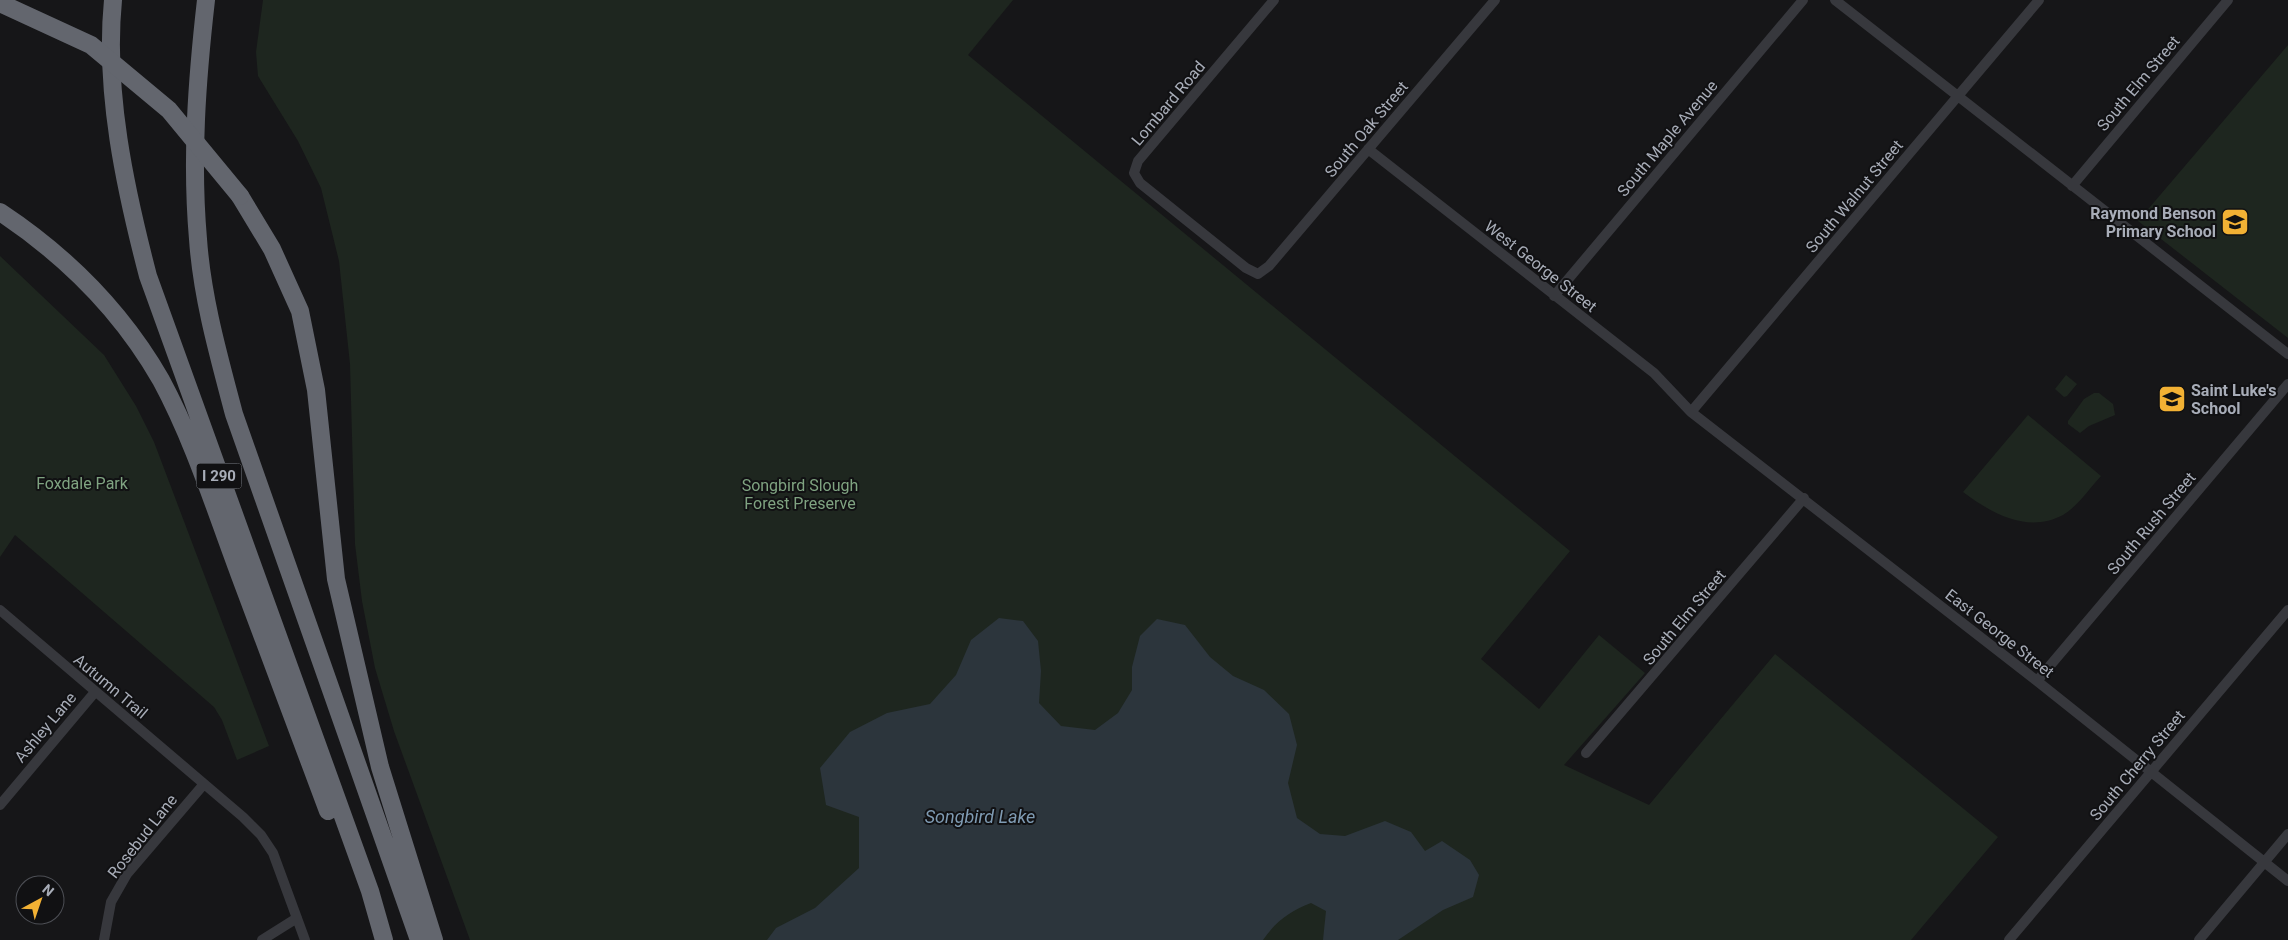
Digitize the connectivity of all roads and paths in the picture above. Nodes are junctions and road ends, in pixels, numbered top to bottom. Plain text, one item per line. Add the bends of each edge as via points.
1 (113, 0) edge
2 (206, 0) edge
3 (1274, 0) edge
4 (1495, 0) edge
5 (1803, 0) edge
6 (1835, 0) edge
7 (2039, 0) edge
8 (2228, 0) edge
9 (0, 3) edge
10 (1957, 96) junction
11 (1368, 150) junction
12 (2072, 186) junction
13 (0, 212) edge
14 (1258, 274) joint
15 (1554, 296) junction
16 (2288, 354) edge
17 (2288, 384) edge
18 (1691, 412) junction
19 (1804, 498) junction
20 (0, 610) edge
21 (2288, 610) edge
22 (2037, 681) junction
23 (95, 692) junction
24 (1586, 753) dead end
25 (2150, 772) junction
26 (204, 784) junction
27 (0, 805) edge
28 (2288, 834) edge
29 (2265, 862) junction
30 (2288, 880) edge
31 (297, 918) junction
32 (104, 940) edge
33 (262, 940) edge
34 (305, 940) edge
35 (382, 940) edge
36 (419, 940) edge
37 (434, 940) edge
38 (2009, 940) edge
39 (2198, 940) edge

1 - 35 highway, I 290 via 112,52 118,133 128,202 148,276 370,891
2 - 36 highway, I 290 via 197,74 195,162 198,240 218,350 234,414
3 - 14 street, Lombard Road via 1138,161 1134,173 1140,183 1246,268
4 - 11 street, South Oak Street
5 - 15 street, South Maple Avenue
6 - 10 street
7 - 10 street, South Walnut Street
8 - 12 street, South Elm Street
9 - 37 highway, bridge via 91,45 169,110 240,196 272,249 300,311 316,390 336,579 380,767
10 - 12 street
10 - 18 street, South Walnut Street
11 - 14 street, South Oak Street via 1265,271
11 - 15 street, West George Street
12 - 16 street
13 - 35 highway via 29,231 72,267 136,341 161,380 183,425 345,858
15 - 18 street, West George Street via 1654,373
17 - 22 street, South Rush Street
18 - 19 street, East George Street
19 - 22 street, East George Street
19 - 24 street, South Elm Street
20 - 23 street, Autumn Trail
21 - 25 street, South Cherry Street
22 - 25 street, East George Street
23 - 26 street, Autumn Trail
23 - 27 street, Ashley Lane
25 - 29 street, East George Street
25 - 38 street, South Cherry Street
26 - 31 street, Autumn Trail via 261,834 274,853
26 - 32 street, Rosebud Lane via 127,874 110,907
28 - 29 street
29 - 30 street, East George Street
29 - 39 street
31 - 33 street
31 - 34 street, Autumn Trail

